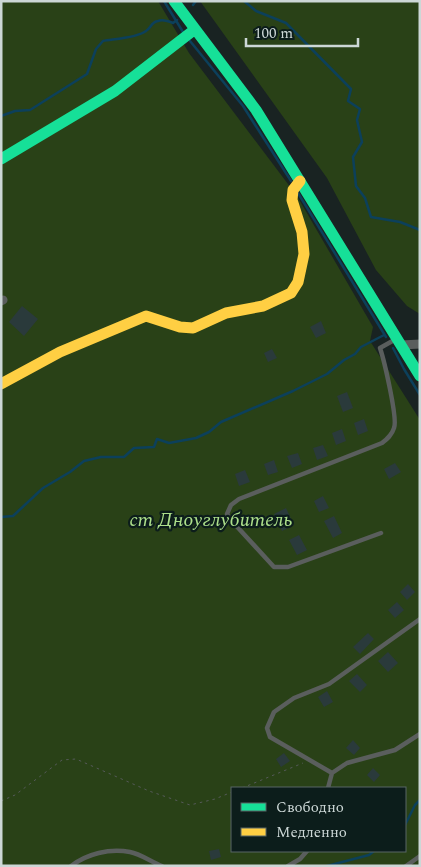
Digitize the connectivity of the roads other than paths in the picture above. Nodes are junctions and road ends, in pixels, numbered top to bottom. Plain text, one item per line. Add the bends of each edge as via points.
1 (174, 1) edge
2 (194, 30) junction
3 (1, 159) edge
4 (300, 181) junction
5 (400, 342) junction
6 (418, 347) edge
7 (420, 376) edge
8 (1, 384) edge
9 (381, 533) dead end
10 (420, 619) edge
11 (420, 734) edge
12 (332, 773) junction
13 (328, 787) edge
14 (306, 852) edge
15 (420, 856) edge
16 (71, 866) edge
17 (162, 866) edge
18 (288, 866) edge
19 (406, 866) edge

1 - 2 street
2 - 3 street via 115,91
2 - 4 street via 256,110
4 - 5 street
4 - 8 street via 293,190 292,200 302,232 304,254 298,282 291,293 264,306 226,312 193,328 146,316 60,352
5 - 6 street
5 - 7 street
5 - 9 lane via 380,348 386,365 395,426 389,437 382,443 239,499 231,505 228,514 274,567 288,567
10 - 12 lane via 329,684 294,698 274,712 267,728 270,737
11 - 12 lane via 395,750 347,763
12 - 13 lane
14 - 18 lane
15 - 19 lane
16 - 17 lane via 82,858 109,851 131,852

